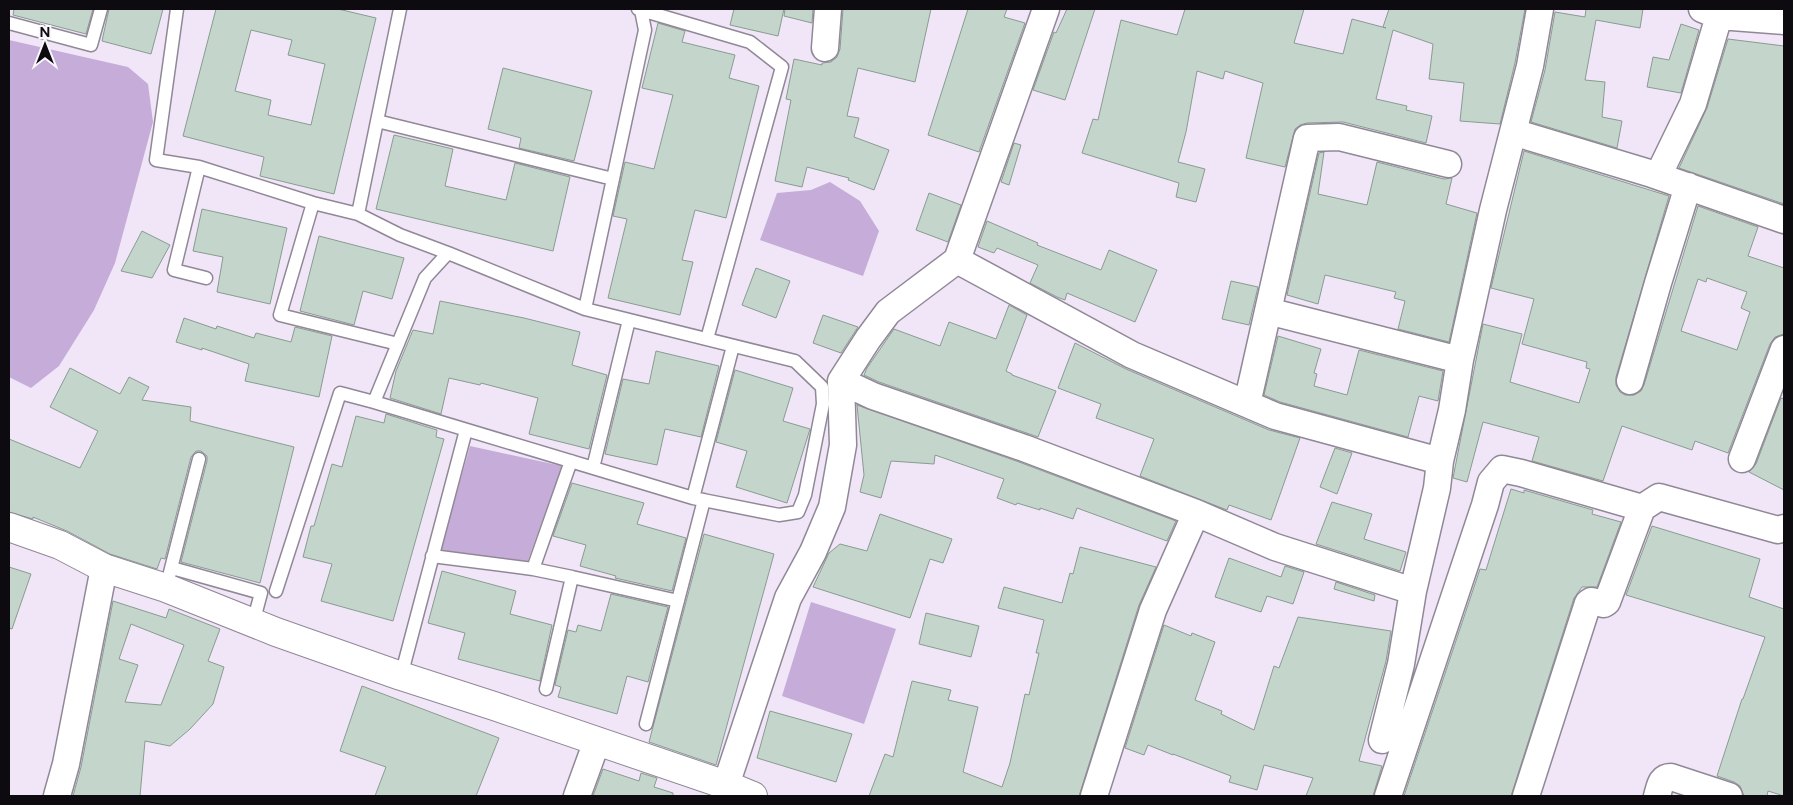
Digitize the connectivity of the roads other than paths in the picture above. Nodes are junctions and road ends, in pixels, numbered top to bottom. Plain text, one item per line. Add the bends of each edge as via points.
1 (101, 9) edge
2 (177, 9) edge
3 (400, 9) edge
4 (639, 9) edge
5 (828, 9) edge
6 (1046, 9) edge
7 (1540, 9) edge
8 (1711, 13) edge
9 (1784, 21) edge
10 (9, 24) edge
11 (825, 48) dead end
12 (377, 121) junction
13 (1513, 132) junction
14 (1448, 164) dead end
15 (200, 167) junction
16 (1658, 176) junction
17 (613, 179) junction
18 (1688, 186) junction
19 (313, 202) junction
20 (358, 214) junction
21 (1784, 220) edge
22 (448, 253) junction
23 (957, 260) junction
24 (206, 278) dead end
25 (585, 309) junction
26 (1268, 311) junction
27 (630, 320) junction
28 (707, 339) junction
29 (398, 344) junction
30 (733, 346) junction
31 (1784, 349) edge
32 (1460, 360) junction
33 (842, 381) junction
34 (1630, 381) dead end
35 (374, 402) junction
36 (1247, 404) junction
37 (466, 430) junction
38 (200, 459) dead end
39 (1742, 459) dead end
40 (571, 461) junction
41 (1440, 461) junction
42 (593, 468) junction
43 (698, 499) junction
44 (1642, 508) junction
45 (1196, 513) junction
46 (9, 527) edge
47 (1784, 528) edge
48 (432, 556) junction
49 (104, 568) junction
50 (533, 569) junction
51 (572, 577) junction
52 (169, 578) junction
53 (276, 591) dead end
54 (1413, 591) junction
55 (678, 601) junction
56 (401, 676) junction
57 (546, 689) dead end
58 (646, 724) dead end
59 (1382, 740) dead end
60 (597, 741) junction
61 (726, 785) junction
62 (57, 796) edge
63 (577, 796) edge
64 (753, 796) edge
65 (1094, 796) edge
66 (1388, 796) edge
67 (1526, 796) edge
68 (1657, 796) edge
69 (1729, 796) edge

1 - 10 lane via 91,45
2 - 15 lane via 156,160
3 - 12 lane
4 - 17 lane via 645,30
4 - 28 lane via 750,42 782,67
5 - 11 street
6 - 23 street
7 - 13 street
8 - 9 street
8 - 16 street via 1693,104
12 - 17 lane
12 - 20 lane
13 - 16 street
13 - 32 street
14 - 26 street via 1338,137 1306,138
15 - 19 lane
15 - 24 lane via 174,270
16 - 18 street
17 - 25 lane
18 - 21 street
18 - 34 street
19 - 20 lane
19 - 29 lane via 280,315
20 - 22 lane via 400,235
22 - 25 lane
22 - 29 lane via 425,278
23 - 33 street via 888,312
23 - 36 street via 1132,354
25 - 27 lane
26 - 32 street
26 - 36 street
27 - 28 lane
27 - 42 lane
28 - 30 lane
29 - 35 lane
30 - 43 lane
30 - 43 lane via 795,360 822,387 823,404 805,494 798,512 778,515
31 - 39 street
32 - 41 street
33 - 45 street via 873,396 1024,448
33 - 61 street via 842,445 832,507 788,598
35 - 37 lane
35 - 53 lane via 340,393
36 - 41 street via 1275,416
37 - 40 lane
37 - 48 lane
38 - 52 lane
40 - 42 lane
40 - 50 lane
41 - 54 street via 1437,488
42 - 43 lane
43 - 55 lane
44 - 47 street via 1659,497 1778,530
44 - 66 street via 1502,470 1492,482
44 - 67 street via 1607,602 1588,603
45 - 54 street via 1275,547
45 - 65 street via 1153,610
46 - 49 street via 60,545
48 - 50 lane
48 - 56 lane
49 - 52 street
49 - 62 street
50 - 51 lane
51 - 55 lane
51 - 57 lane
52 - 56 street via 253,623
54 - 59 street via 1401,664
55 - 58 lane
56 - 60 street
60 - 61 street
60 - 63 street
61 - 64 street
68 - 69 street via 1662,779 1672,777

